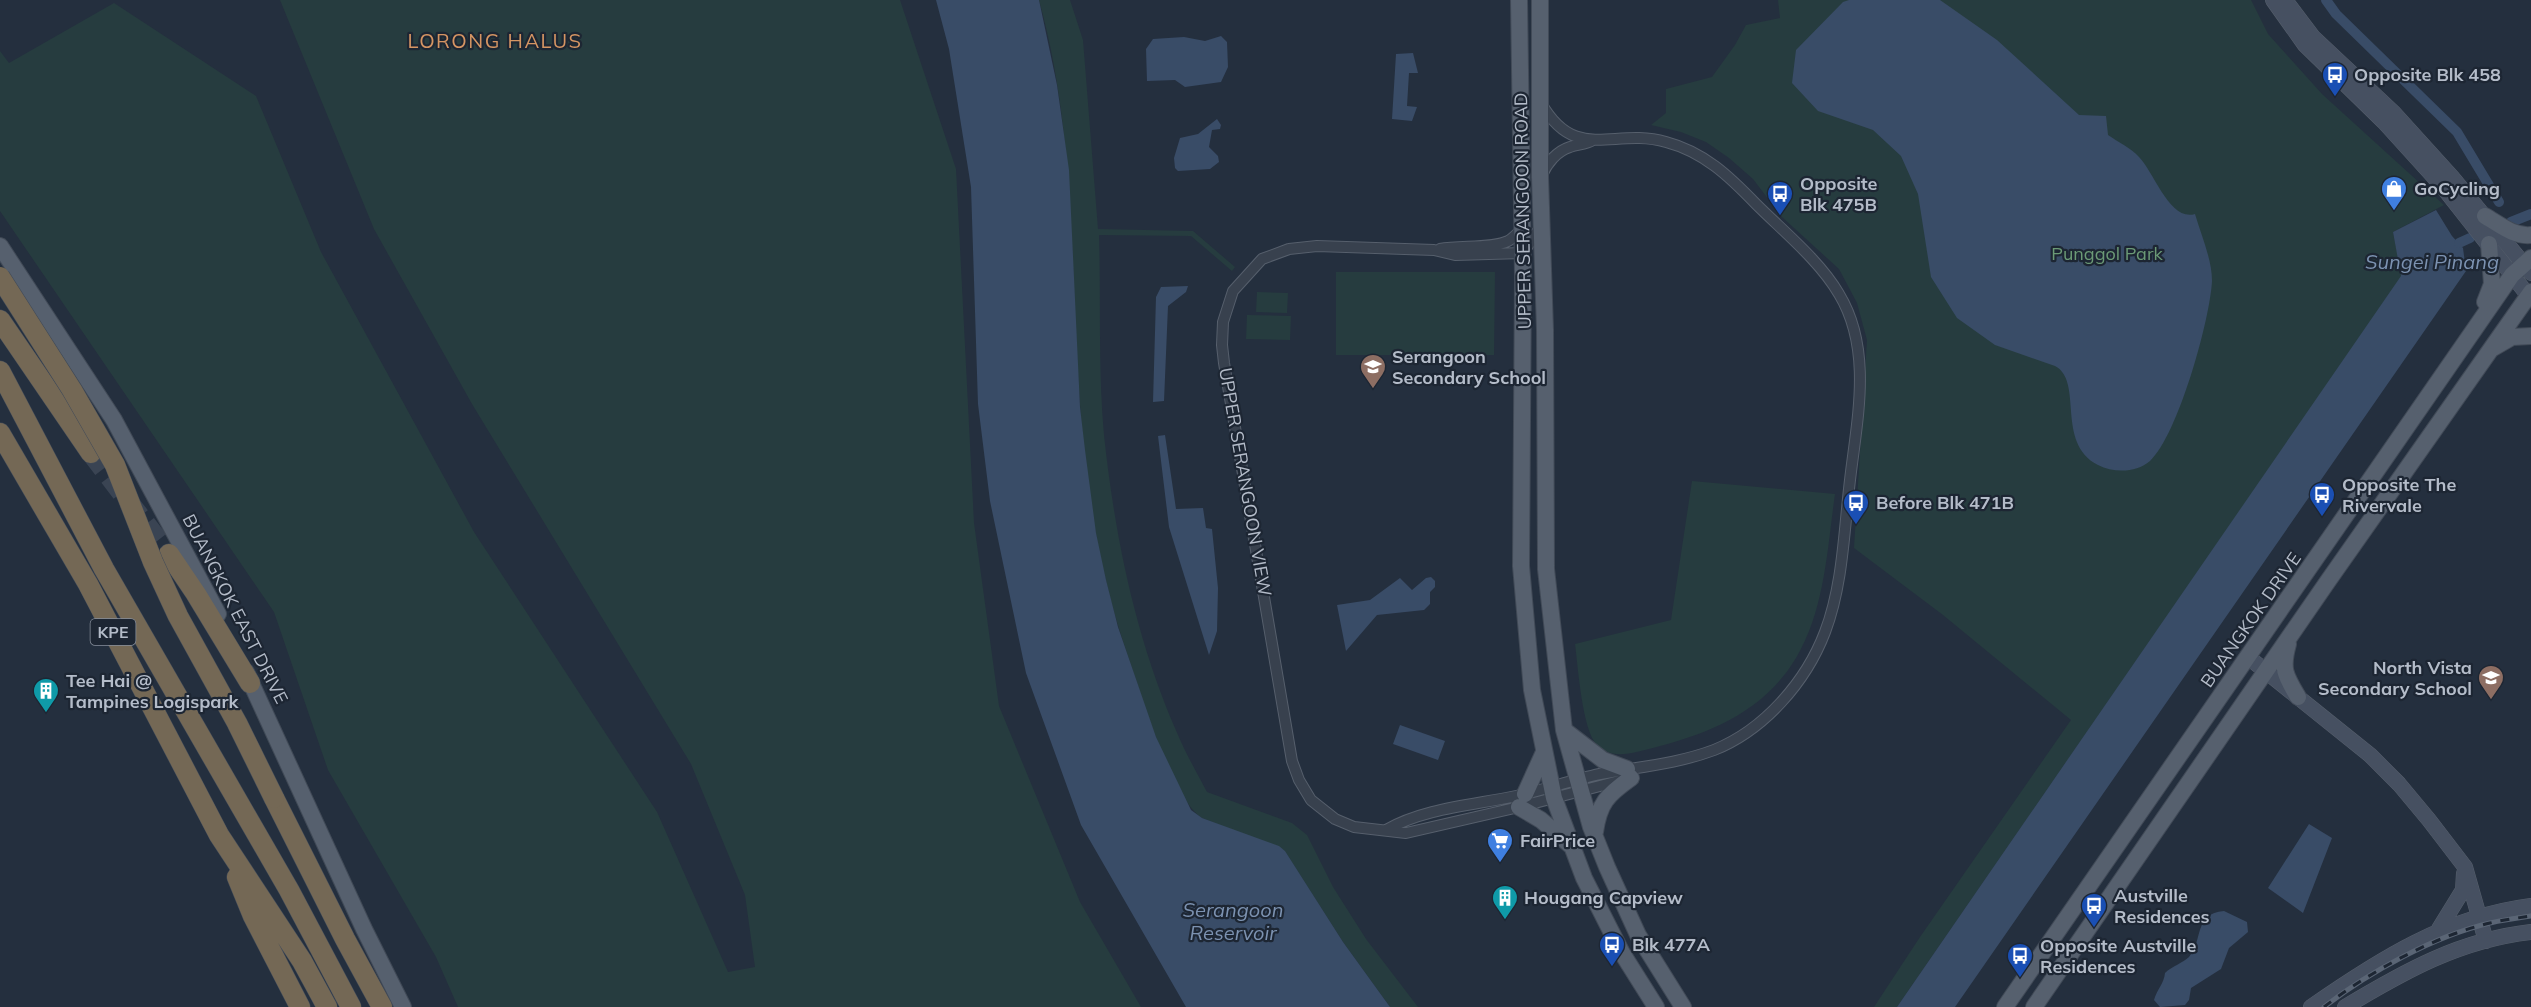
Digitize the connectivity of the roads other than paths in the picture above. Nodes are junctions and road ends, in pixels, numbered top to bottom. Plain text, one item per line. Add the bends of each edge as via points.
1 (1519, 0) edge
2 (1540, 0) edge
3 (2273, 0) edge
4 (2285, 0) edge
5 (1541, 102) junction
6 (1593, 140) junction
7 (1540, 177) junction
8 (2486, 216) junction
9 (1543, 224) junction
10 (1523, 228) junction
11 (2531, 235) edge
12 (2489, 244) junction
13 (0, 246) edge
14 (1434, 250) junction
15 (1522, 253) junction
16 (2524, 267) edge
17 (0, 277) edge
18 (2530, 295) edge
19 (0, 320) edge
20 (2477, 326) junction
21 (2531, 336) edge
22 (2487, 352) junction
23 (0, 371) edge
24 (0, 432) edge
25 (91, 453) tunnel mouth
26 (169, 554) tunnel mouth
27 (2290, 637) junction
28 (2248, 657) junction
29 (2266, 671) junction
30 (250, 683) junction
31 (2298, 697) junction
32 (1564, 730) junction
33 (1544, 752) junction
34 (1629, 773) junction
35 (1580, 785) junction
36 (1552, 792) junction
37 (1522, 801) junction
38 (219, 835) junction
39 (1594, 835) junction
40 (1573, 848) junction
41 (2465, 867) junction
42 (2531, 906) edge
43 (2480, 916) junction
44 (2439, 929) junction
45 (2531, 932) edge
46 (2486, 941) junction
47 (300, 1007) edge
48 (327, 1007) edge
49 (351, 1007) edge
50 (382, 1007) edge
51 (403, 1007) edge
52 (1656, 1007) edge
53 (1683, 1007) edge
54 (2005, 1007) edge
55 (2034, 1007) edge
56 (2311, 1007) edge
57 (2345, 1007) edge

1 - 10 main road, UPPER SERANGOON ROAD
2 - 5 main road, UPPER SERANGOON ROAD
3 - 12 main road via 2305,45 2384,122
4 - 8 main road via 2313,37 2394,113
5 - 6 street via 1561,130
5 - 7 main road, UPPER SERANGOON ROAD
6 - 7 street via 1570,146 1547,165
6 - 34 street, UPPER SERANGOON VIEW via 1664,141 1704,157 1727,175 1799,247 1839,294 1859,350 1857,419 1841,558 1834,600 1813,657 1782,701 1740,735 1713,750
7 - 9 main road, UPPER SERANGOON ROAD
8 - 11 main road via 2509,231
8 - 16 main road
9 - 15 street
9 - 32 main road, UPPER SERANGOON ROAD via 1546,569
10 - 14 street, UPPER SERANGOON VIEW via 1501,244
10 - 15 main road, UPPER SERANGOON ROAD
12 - 16 main road
12 - 20 main road via 2492,284
13 - 30 main road, BUANGKOK EAST DRIVE via 114,420
14 - 15 street, UPPER SERANGOON VIEW via 1455,255
14 - 37 street, UPPER SERANGOON VIEW via 1317,246 1289,249 1262,260 1233,291 1228,303 1222,333 1224,363 1292,761 1311,800 1335,819 1354,827 1386,830 1404,820
15 - 33 main road, UPPER SERANGOON ROAD via 1521,566 1532,690
16 - 18 main road
16 - 20 main road, BUANGKOK DRIVE
17 - 50 highway, bridge via 115,465 178,616
18 - 22 main road
19 - 25 highway
20 - 28 main road, BUANGKOK DRIVE
21 - 22 main road via 2512,337
22 - 27 main road
23 - 49 highway, KPE via 104,569 289,890
24 - 38 highway, KPE via 88,584
26 - 30 highway
27 - 29 main road
27 - 31 main road via 2283,663 2285,675
28 - 29 main road
28 - 54 main road, BUANGKOK DRIVE
29 - 31 main road
29 - 55 main road
30 - 51 main road, BUANGKOK EAST DRIVE
31 - 41 main road via 2370,754
32 - 34 main road via 1603,760
32 - 35 main road, UPPER SERANGOON ROAD
33 - 36 main road, UPPER SERANGOON ROAD
33 - 37 main road
34 - 35 street, UPPER SERANGOON VIEW
34 - 39 main road via 1601,805
35 - 36 street, UPPER SERANGOON VIEW
35 - 39 main road, UPPER SERANGOON ROAD
36 - 37 street, UPPER SERANGOON VIEW
36 - 40 main road, UPPER SERANGOON ROAD
37 - 40 main road
38 - 47 highway via 253,916
38 - 48 highway, KPE via 302,961
39 - 53 main road, UPPER SERANGOON ROAD via 1638,935
40 - 52 main road, UPPER SERANGOON ROAD via 1622,952
41 - 43 main road
41 - 44 main road via 2463,890
42 - 43 main road
43 - 44 main road
43 - 46 main road
44 - 56 main road via 2346,982
45 - 46 main road
46 - 57 main road via 2405,971

